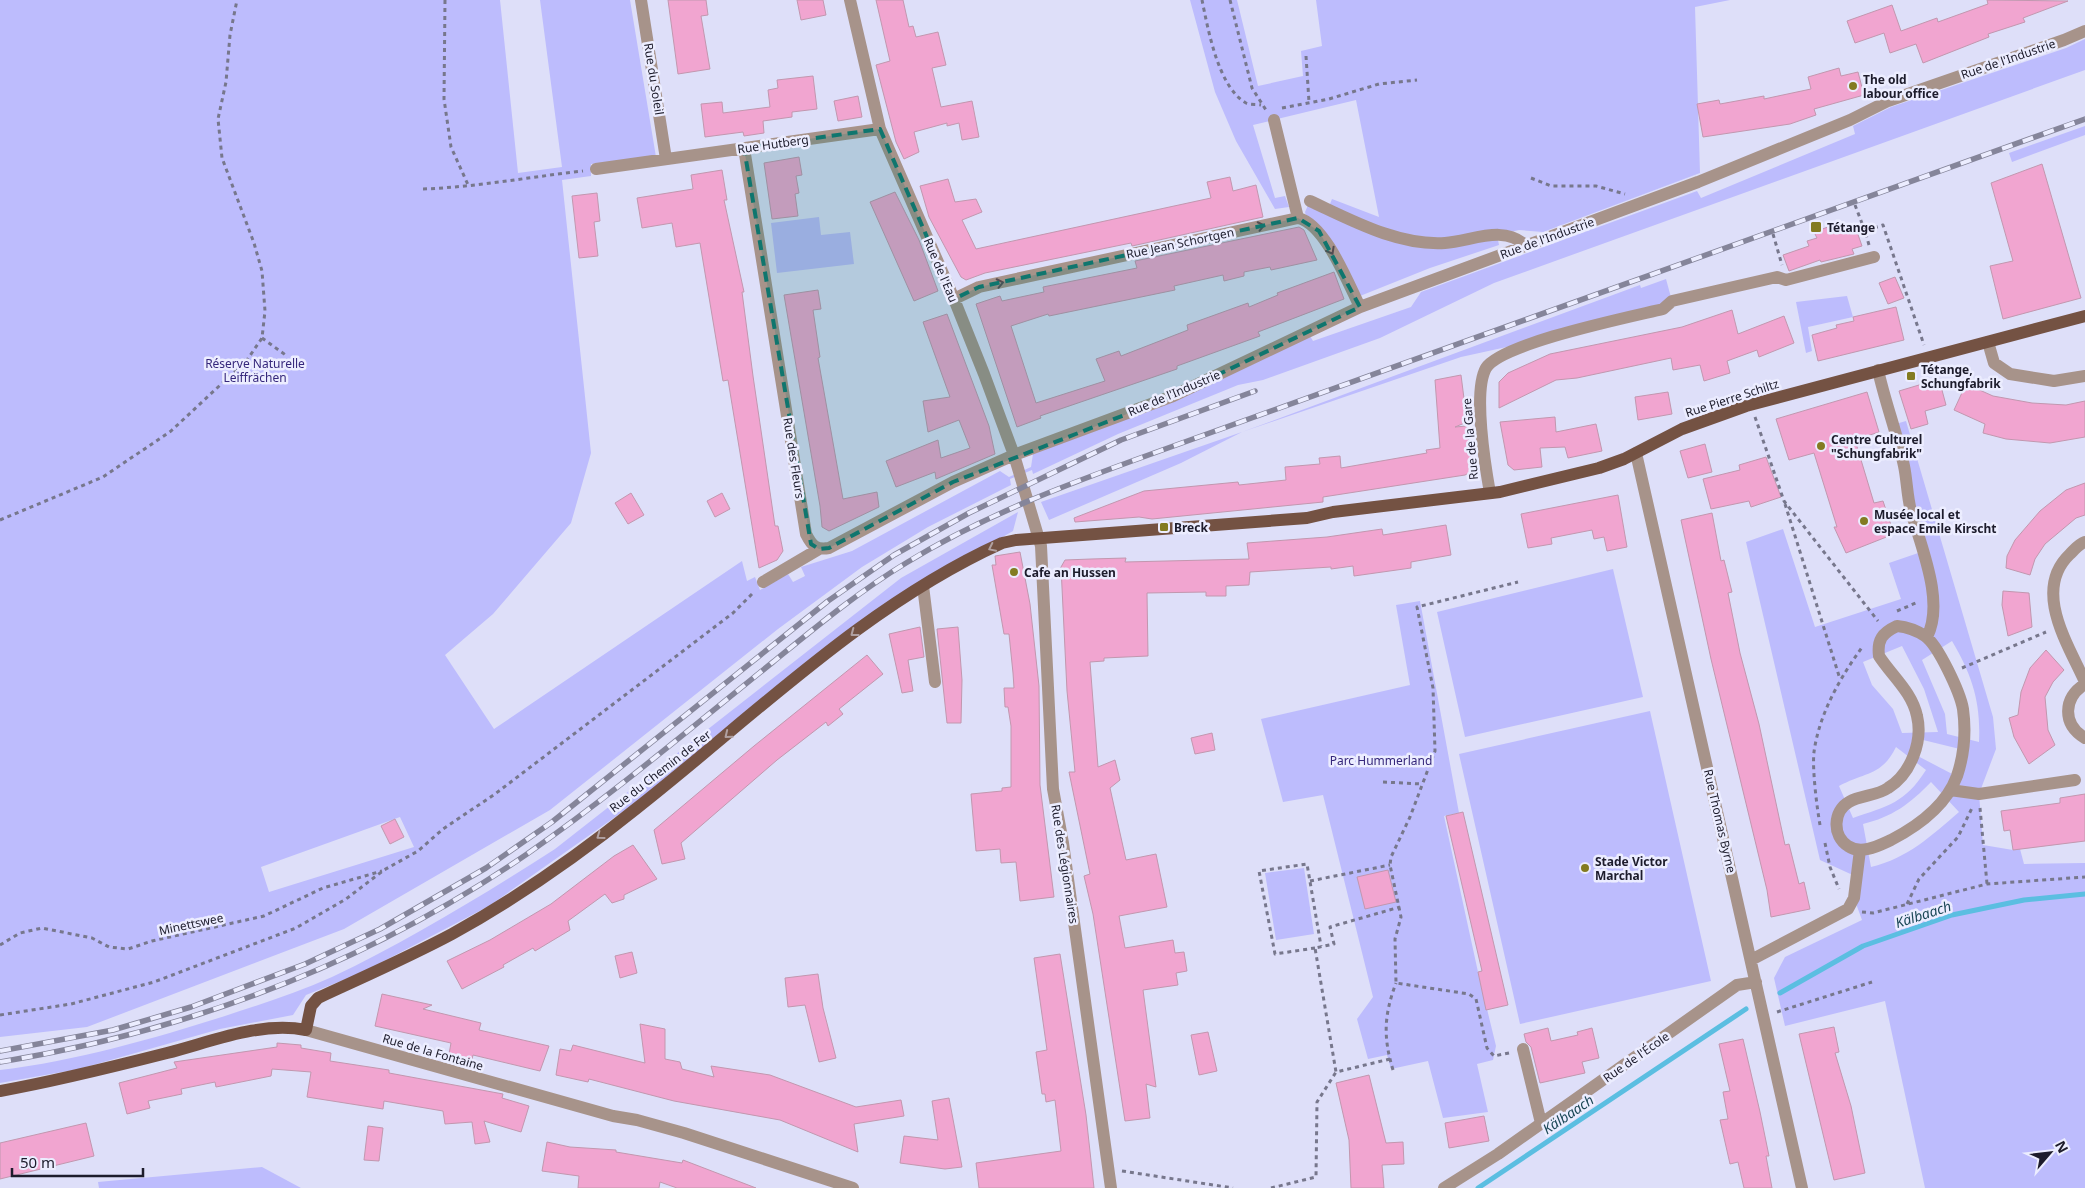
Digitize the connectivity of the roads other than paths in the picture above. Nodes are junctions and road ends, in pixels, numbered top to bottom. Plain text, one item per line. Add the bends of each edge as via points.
1 (641, 0) edge
2 (850, 0) edge
3 (2085, 31) edge
4 (1271, 116) road end
5 (880, 129) junction
6 (744, 148) junction
7 (666, 159) junction
8 (596, 169) road end
9 (1310, 201) dead end
10 (1298, 218) junction
11 (1526, 246) junction
12 (1874, 257) road end
13 (954, 299) junction
14 (1360, 307) junction
15 (2085, 316) edge
16 (1988, 342) junction
17 (1878, 370) junction
18 (2085, 376) edge
19 (1636, 453) junction
20 (1014, 455) junction
21 (1490, 493) junction
22 (1039, 539) junction
23 (2085, 542) edge
24 (819, 549) junction
25 (763, 582) road end
26 (923, 586) junction
27 (1927, 637) junction
28 (935, 682) dead end
29 (2085, 683) edge
30 (2085, 738) edge
31 (2075, 780) dead end
32 (1950, 790) junction
33 (1860, 850) junction
34 (1751, 960) junction
35 (1756, 982) junction
36 (306, 1030) junction
37 (1523, 1050) road end
38 (0, 1091) edge
39 (1541, 1123) junction
40 (852, 1188) edge
41 (1111, 1188) edge
42 (1444, 1188) edge
43 (1802, 1188) edge

1 - 7 street, Rue du Soleil
2 - 5 street, Rue de l'Eau
3 - 11 street, Rue de l'Industrie via 1888,100 1850,120 1644,203
4 - 10 street
5 - 6 street, Rue Hutberg
5 - 13 street, Rue de l'Eau
6 - 7 street, Rue Hutberg
6 - 24 street, Rue des Fleurs via 806,534 811,544
7 - 8 street, Rue Hutberg
9 - 11 street via 1403,239 1445,243 1509,235
13 -> 10 street, Rue Jean Schortgen via 980,287
10 -> 14 street via 1307,220 1319,231
11 - 14 street, Rue de l'Industrie
12 - 21 street, Rue de la Gare via 1672,301 1663,308 1556,336 1498,358 1486,368 1479,389
13 - 20 street, Rue de l'Eau
14 - 20 street, Rue de l'Industrie via 1173,396
15 - 16 main road, Rue Pierre Schiltz
16 - 17 main road, Rue Pierre Schiltz
16 - 18 street via 1994,363 2010,374 2054,381
17 - 19 main road, Rue Pierre Schiltz via 1751,404 1682,428
17 - 27 street via 1904,466 1910,509 1924,551 1933,596 1932,628
19 - 21 main road, Rue Pierre Schiltz via 1599,468
19 - 34 street, Rue Thomas Byrne
20 - 22 street, Rue de l'Eau
20 - 24 street via 953,482 829,548
21 - 22 main road, Rue de la Gare via 1307,518
22 -> 26 main road, Rue du Chemin de Fer via 1002,543
22 - 41 street, Rue des Légionnaires via 1043,565 1053,789
23 - 29 street via 2063,561 2054,578 2052,602 2059,626
24 - 25 street
26 - 28 street
26 -> 36 main road, Rue du Chemin de Fer via 840,642 636,810 546,875 452,934 318,998 311,1006
27 - 32 street via 1950,673 1963,708 1964,750
27 - 33 street via 1897,626 1886,632 1877,647 1878,656 1909,694 1917,716 1919,739 1905,773 1888,789 1848,802 1839,812 1836,824 1839,837 1848,846
29 - 30 street via 2071,697 2068,707 2071,726
31 - 32 street via 1979,794
32 - 33 street via 1938,807 1920,822 1877,846
33 - 34 street via 1854,898 1848,909
34 - 35 street, Rue Thomas Byrne
35 - 39 street, Rue de l'École via 1738,985
35 - 43 street, Rue Thomas Byrne
36 - 38 main road, Rue de la Fontaine via 274,1029 236,1034 79,1075
36 - 40 street, Rue de la Fontaine via 665,1128
37 - 39 street
39 - 42 street, Rue de l'École

